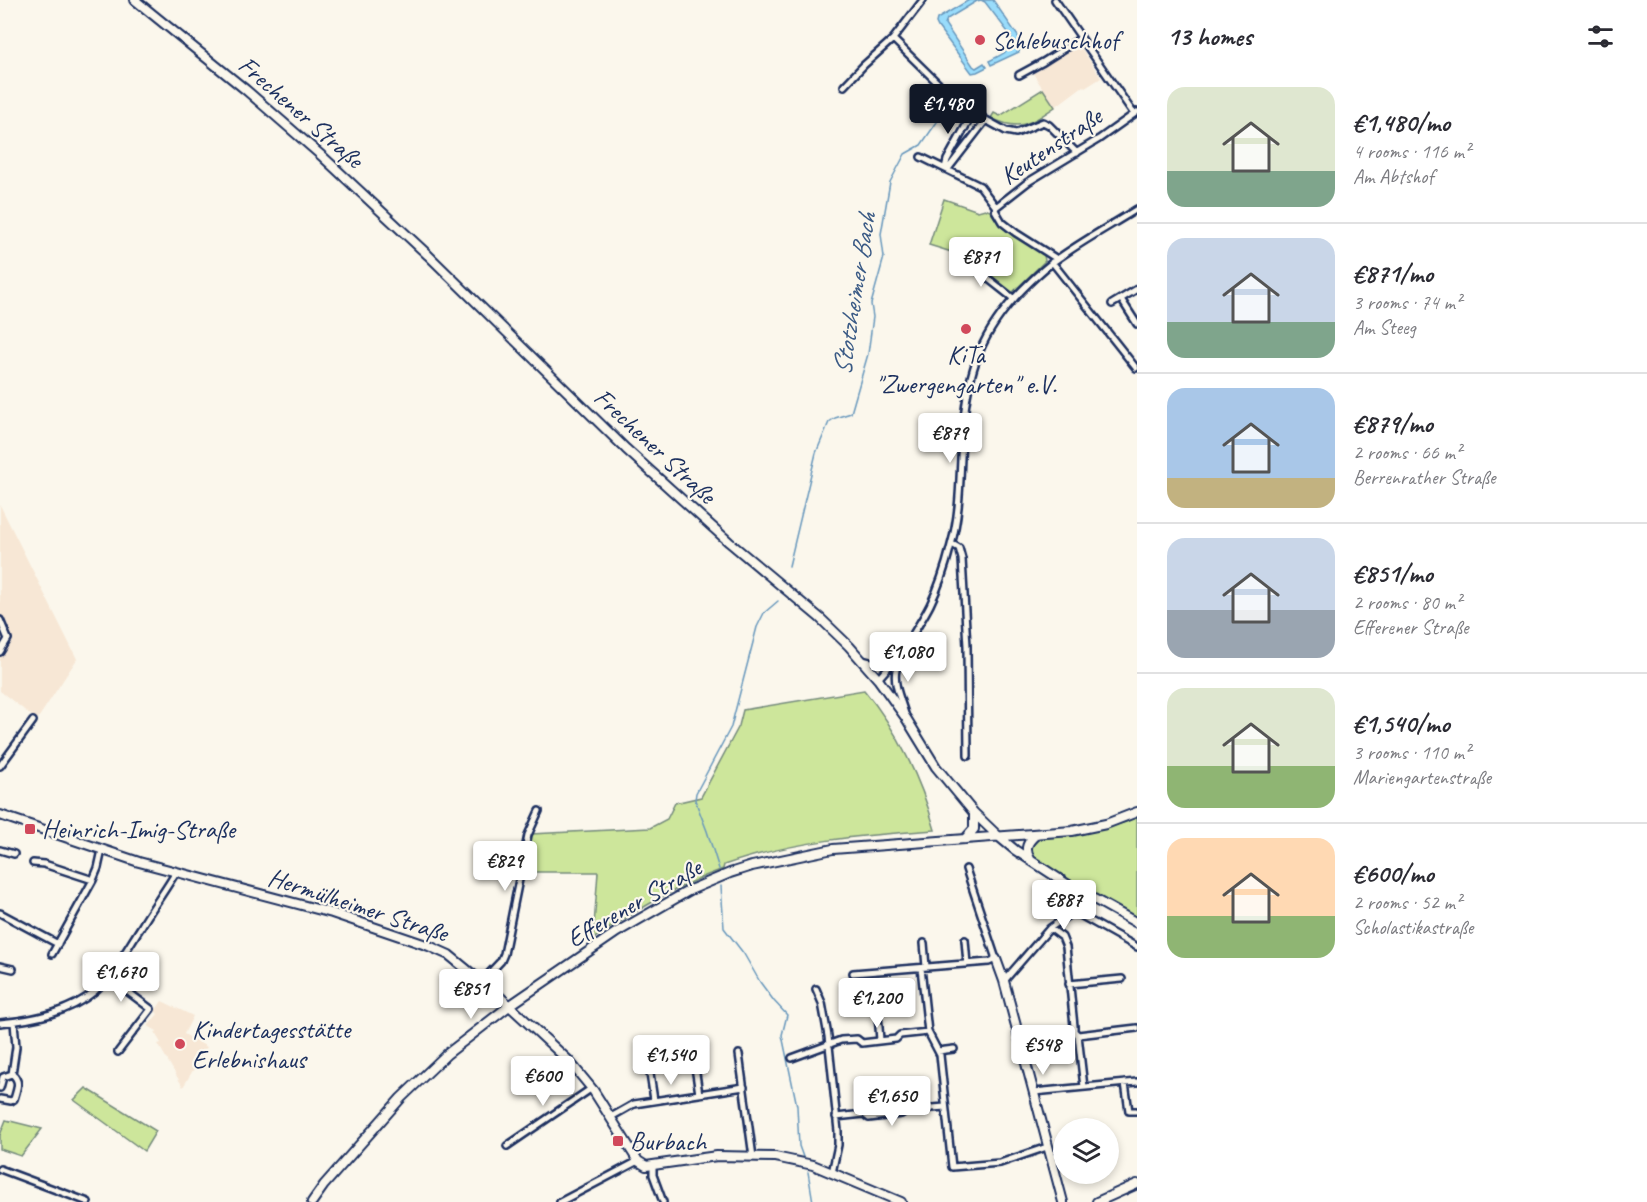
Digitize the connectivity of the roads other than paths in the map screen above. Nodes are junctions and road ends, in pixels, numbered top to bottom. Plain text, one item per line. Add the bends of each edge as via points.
1 (135, 0) edge
2 (923, 0) edge
3 (1056, 0) edge
4 (1081, 38) junction
5 (893, 39) junction
6 (1019, 75) dead end
7 (844, 86) dead end
8 (974, 111) junction
9 (1136, 113) edge
10 (986, 120) junction
11 (1077, 153) junction
12 (921, 157) dead end
13 (946, 169) junction
14 (996, 207) junction
15 (1137, 209) edge
16 (963, 258) dead end
17 (1055, 261) junction
18 (1137, 290) edge
19 (1014, 299) junction
20 (1122, 299) junction
21 (1112, 304) dead end
22 (1137, 324) edge
23 (1136, 368) edge
24 (952, 544) junction
25 (0, 620) edge
26 (906, 647) junction
27 (0, 652) edge
28 (862, 660) junction
29 (878, 679) junction
30 (906, 718) junction
31 (33, 721) dead end
32 (968, 756) dead end
33 (0, 766) edge
34 (539, 812) dead end
35 (1137, 812) edge
36 (974, 813) junction
37 (0, 815) edge
38 (1037, 834) junction
39 (998, 836) junction
40 (965, 839) junction
41 (0, 850) edge
42 (102, 850) junction
43 (14, 854) dead end
44 (1031, 860) junction
45 (33, 863) dead end
46 (966, 869) dead end
47 (176, 872) junction
48 (93, 880) junction
49 (0, 913) edge
50 (1137, 923) edge
51 (1050, 928) junction
52 (965, 940) dead end
53 (924, 943) dead end
54 (58, 944) junction
55 (1137, 947) edge
56 (52, 954) dead end
57 (996, 959) junction
58 (967, 964) junction
59 (0, 966) edge
60 (924, 968) junction
61 (13, 969) dead end
62 (853, 973) dead end
63 (107, 976) junction
64 (1122, 979) dead end
65 (482, 981) junction
66 (1004, 981) junction
67 (1069, 984) junction
68 (816, 989) dead end
69 (509, 1006) junction
70 (878, 1015) dead end
71 (14, 1022) junction
72 (0, 1023) edge
73 (1137, 1028) edge
74 (928, 1032) junction
75 (1078, 1035) junction
76 (880, 1041) junction
77 (829, 1044) junction
78 (954, 1049) dead end
79 (938, 1051) junction
80 (118, 1052) dead end
81 (739, 1054) dead end
82 (792, 1058) dead end
83 (694, 1060) dead end
84 (649, 1067) dead end
85 (12, 1074) junction
86 (1137, 1082) edge
87 (1125, 1083) junction
88 (744, 1087) junction
89 (1084, 1087) junction
90 (0, 1088) edge
91 (592, 1088) junction
92 (897, 1092) dead end
93 (1034, 1092) junction
94 (699, 1094) junction
95 (860, 1096) dead end
96 (0, 1098) edge
97 (654, 1100) junction
98 (945, 1107) junction
99 (1136, 1111) edge
100 (904, 1112) junction
101 (864, 1114) junction
102 (611, 1117) junction
103 (836, 1117) junction
104 (507, 1146) dead end
105 (1047, 1147) junction
106 (753, 1157) junction
107 (638, 1161) junction
108 (653, 1165) junction
109 (0, 1169) edge
110 (832, 1173) junction
111 (1137, 1184) edge
112 (881, 1198) edge
113 (88, 1202) edge
114 (312, 1202) edge
115 (561, 1202) edge
116 (663, 1202) edge
117 (901, 1202) edge
118 (1063, 1202) edge
119 (1097, 1202) edge

1 - 28 street, Frechener Straße via 323,157 626,449 820,618
2 - 5 street
3 - 4 street
4 - 6 street
4 - 9 street
5 - 7 street
5 - 8 street via 942,89
8 - 10 street
8 - 13 street via 947,160
9 - 11 street, Keutenstraße
10 - 11 street via 1016,133 1043,122
10 - 13 street
11 - 14 street, Keutenstraße via 1028,182
12 - 13 street
13 - 14 street via 980,186
14 - 17 street, Keutenstraße via 1002,222
15 - 17 street
16 - 19 street
17 - 19 street
17 - 23 street, Keutenstraße
18 - 20 street
19 - 24 street via 986,336 966,398
20 - 21 street
20 - 22 street
24 - 26 street via 931,603
24 - 32 street via 959,548 963,559
25 - 27 street via 8,639
26 - 28 street via 882,663
26 - 29 street
26 - 30 street via 896,669 896,682
28 - 29 street, Frechener Straße
29 - 30 street, Frechener Straße
30 - 36 street, Frechener Straße via 936,767
31 - 33 street
34 - 65 street via 528,835 504,954
35 - 38 street, Efferener Straße via 1106,824
36 - 39 street, Frechener Straße
36 - 40 street via 974,829
37 - 42 street, Hermülheimer Straße
38 - 39 street, Efferener Straße
38 - 44 street via 1027,844
39 - 40 street, Efferener Straße
39 - 44 street, Frechener Straße
40 - 69 street, Efferener Straße via 833,849 730,873 690,890 617,932
41 - 43 street
42 - 47 street, Hermülheimer Straße
42 - 48 street
44 - 50 street, Frechener Straße
45 - 48 street
46 - 57 street
47 - 63 street
47 - 65 street, Hermülheimer Straße via 332,913 429,946
48 - 54 street
49 - 54 street
51 - 55 street via 1070,914 1080,915
51 - 66 street
51 - 67 street via 1062,937 1066,947
52 - 58 street
53 - 60 street
54 - 56 street
57 - 58 street
57 - 66 street
58 - 60 street
59 - 61 street
60 - 62 street
60 - 74 street
63 - 71 street via 78,1003
63 - 80 street via 151,1009
64 - 67 street
65 - 69 street, Hermülheimer Straße
66 - 93 street
67 - 75 street via 1074,1031
68 - 77 street
69 - 91 street, Hermülheimer Straße via 569,1061
69 - 114 street, Efferener Straße via 410,1088
70 - 76 street
71 - 72 street
71 - 85 street
73 - 75 street
74 - 76 street
74 - 79 street
75 - 89 street
76 - 77 street via 862,1043 857,1039
77 - 82 street
77 - 103 street
78 - 79 street
79 - 98 street
81 - 88 street
83 - 94 street
84 - 97 street
85 - 90 street via 3,1077
85 - 96 street via 18,1081 14,1099
86 - 87 street
87 - 89 street
87 - 99 street via 1129,1111
88 - 94 street
88 - 106 street
89 - 93 street
91 - 102 street, Hermülheimer Straße
91 - 104 street
92 - 100 street
93 - 105 street
94 - 97 street
95 - 101 street
97 - 102 street via 629,1105
98 - 100 street
98 - 105 street via 952,1167 1000,1163
100 - 101 street via 869,1118
101 - 103 street
102 - 107 street, Hermülheimer Straße
103 - 110 street via 838,1145
105 - 118 street
106 - 108 street via 717,1156
106 - 110 street via 797,1161
107 - 108 street
107 - 115 street
108 - 116 street
109 - 113 street
110 - 112 street
111 - 119 street
112 - 117 street

